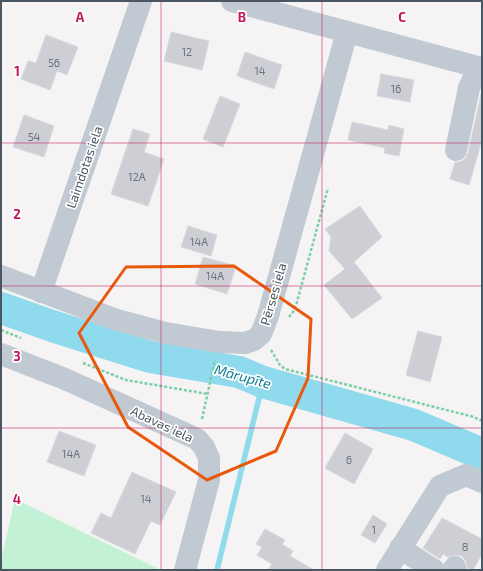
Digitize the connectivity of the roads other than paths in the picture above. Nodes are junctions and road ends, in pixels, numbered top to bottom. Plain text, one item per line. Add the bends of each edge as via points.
1 (141, 1) edge
2 (232, 1) edge
3 (347, 32) junction
4 (480, 68) edge
5 (456, 150) dead end
6 (1, 276) edge
7 (41, 292) junction
8 (1, 354) edge
9 (482, 482) edge
10 (400, 548) junction
11 (185, 570) edge
12 (387, 570) edge
13 (434, 570) edge

1 - 7 street, Laimdotas iela
2 - 3 street
3 - 4 street
3 - 7 street, Pērses iela via 270,309 261,334 254,340 245,343 219,342 166,333 114,319
4 - 5 street via 469,88
6 - 7 street
8 - 11 street, Abavas iela via 65,379 197,439 204,447 209,458 209,480
9 - 10 street via 466,475 440,486
10 - 12 street
10 - 13 street

